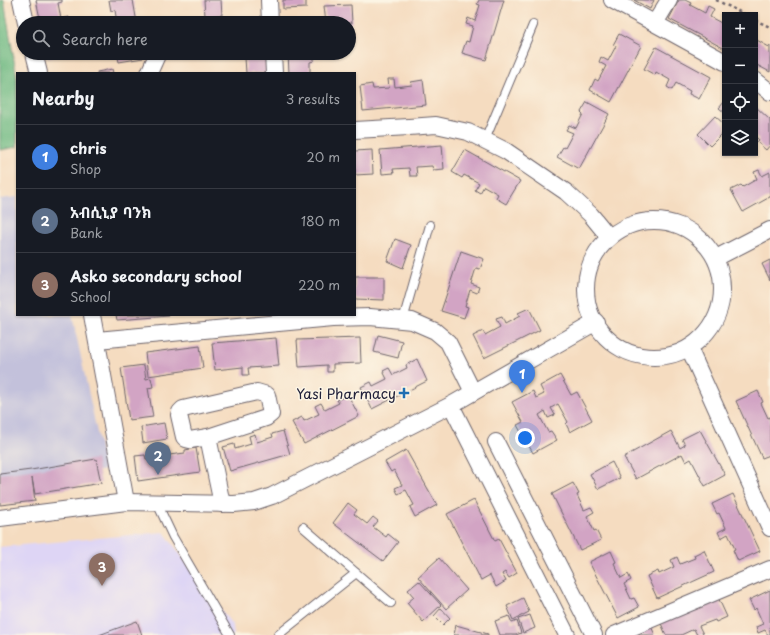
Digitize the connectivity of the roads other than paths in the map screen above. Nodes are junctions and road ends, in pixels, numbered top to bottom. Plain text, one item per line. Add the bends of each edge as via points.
1 (21, 0) edge
2 (269, 0) edge
3 (612, 0) edge
4 (669, 0) edge
5 (24, 16) edge
6 (270, 16) edge
7 (655, 23) junction
8 (534, 25) dead end
9 (36, 60) edge
10 (155, 60) edge
11 (273, 60) edge
12 (722, 60) edge
13 (39, 72) edge
14 (149, 72) edge
15 (274, 72) edge
16 (758, 82) edge
17 (770, 92) edge
18 (356, 130) edge
19 (485, 140) junction
20 (430, 225) dead end
21 (770, 230) edge
22 (609, 237) junction
23 (716, 258) junction
24 (92, 316) edge
25 (287, 319) edge
26 (403, 320) junction
27 (596, 322) junction
28 (97, 340) junction
29 (689, 348) junction
30 (473, 392) junction
31 (452, 405) junction
32 (208, 437) junction
33 (496, 442) dead end
34 (517, 484) junction
35 (497, 496) junction
36 (126, 502) junction
37 (157, 503) junction
38 (222, 504) junction
39 (0, 518) edge
40 (303, 527) dead end
41 (770, 528) edge
42 (770, 569) edge
43 (356, 573) junction
44 (391, 603) dead end
45 (230, 635) edge
46 (278, 635) edge
47 (567, 635) edge
48 (594, 635) edge
49 (614, 635) edge

1 - 5 street
2 - 6 street
3 - 7 street
4 - 7 street
7 - 12 street
8 - 19 lane
9 - 13 street
10 - 14 street
11 - 15 street
16 - 17 street
18 - 19 street via 436,125 468,132
19 - 22 street via 506,151 566,192 591,215
20 - 26 lane
21 - 23 street
22 - 23 street via 620,229 640,221 669,221 700,236
22 - 27 street via 594,256 586,279 591,314
23 - 29 street via 723,283 721,306 711,329
24 - 28 street
25 - 26 street via 370,317
25 - 28 street
26 - 30 street via 435,331 448,342
27 - 29 street via 599,329 616,346 635,355 666,357
27 - 30 street
28 - 36 street
29 - 41 street
30 - 31 street
31 - 35 street
31 - 38 street via 272,496 254,502
32 - 32 street via 266,418 271,414 267,394 257,392 183,409 179,415 186,439
32 - 38 street
33 - 34 street
34 - 35 street
34 - 48 street
35 - 47 street
36 - 37 street
36 - 39 street
37 - 38 street
37 - 45 lane via 173,537
40 - 43 lane
42 - 49 street
43 - 44 lane
43 - 46 lane

